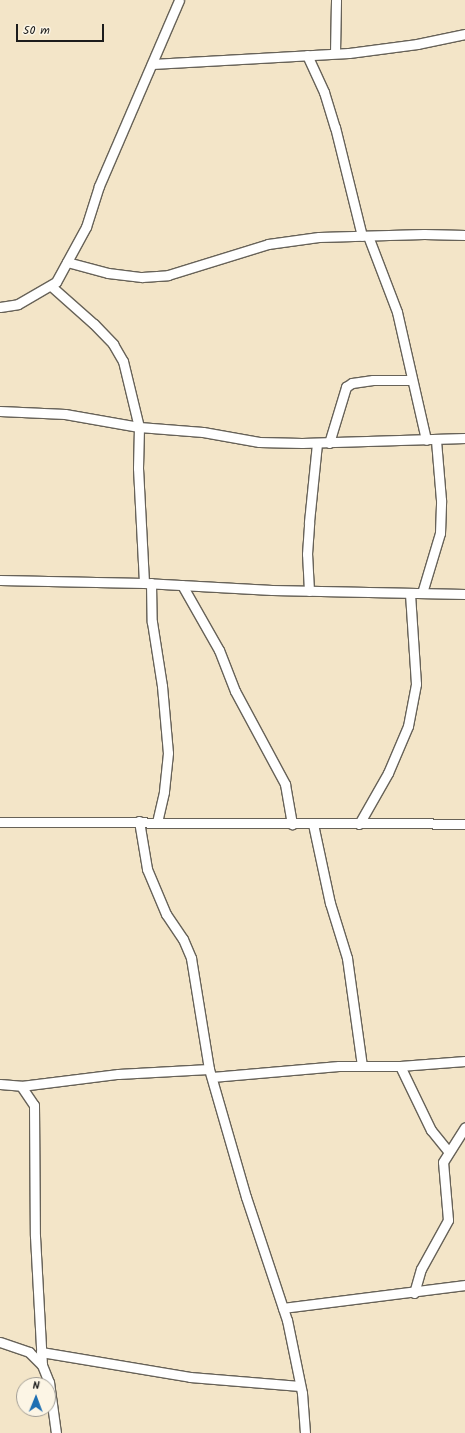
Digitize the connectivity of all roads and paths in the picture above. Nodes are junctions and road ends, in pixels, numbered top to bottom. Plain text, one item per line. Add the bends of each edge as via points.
1 (179, 0) edge
2 (336, 0) edge
3 (465, 34) edge
4 (335, 53) junction
5 (307, 54) junction
6 (152, 64) junction
7 (465, 235) edge
8 (365, 236) junction
9 (67, 262) junction
10 (50, 286) junction
11 (0, 306) edge
12 (412, 380) junction
13 (0, 411) edge
14 (139, 427) junction
15 (465, 438) edge
16 (426, 440) junction
17 (436, 440) junction
18 (317, 443) junction
19 (330, 443) junction
20 (0, 580) edge
21 (148, 583) junction
22 (182, 585) junction
23 (309, 591) junction
24 (410, 593) junction
25 (422, 593) junction
26 (465, 594) edge
27 (139, 821) junction
28 (0, 822) edge
29 (157, 822) junction
30 (292, 824) junction
31 (313, 824) junction
32 (359, 824) junction
33 (465, 824) edge
34 (465, 1061) edge
35 (362, 1066) junction
36 (400, 1066) junction
37 (210, 1073) junction
38 (0, 1084) edge
39 (21, 1086) junction
40 (465, 1127) edge
41 (462, 1138) edge
42 (448, 1151) junction
43 (465, 1285) edge
44 (414, 1293) junction
45 (283, 1308) junction
46 (0, 1342) edge
47 (41, 1352) junction
48 (42, 1365) junction
49 (300, 1386) junction
50 (56, 1433) edge
51 (305, 1433) edge

1 - 6 street
2 - 4 street
3 - 4 street via 417,44
4 - 5 street
5 - 6 street
5 - 8 street via 324,92
6 - 9 street via 99,186 86,227
7 - 8 street
8 - 9 street via 319,237 268,244 168,275 142,277 108,273
8 - 12 street via 397,312
9 - 10 street via 56,282
10 - 11 street via 18,304
10 - 14 street via 94,324 117,350 123,361
12 - 16 street
12 - 19 street via 373,380 352,383 346,387
13 - 14 street via 65,414
14 - 18 street via 203,432 259,442
14 - 21 street via 138,468
15 - 17 street
16 - 17 street
16 - 19 street
17 - 25 street via 441,500 440,534
18 - 19 street
18 - 23 street via 308,528
20 - 21 street
21 - 22 street
21 - 29 street via 168,754 164,792
22 - 23 street
22 - 30 street via 219,650 235,691 285,784
23 - 24 street
24 - 25 street
24 - 32 street via 416,684 408,726 388,773
25 - 26 street
27 - 28 street
27 - 29 street
27 - 37 street via 147,869 166,914 183,939 191,958
29 - 30 street
30 - 31 street
31 - 32 street
31 - 35 street via 330,904 347,958
32 - 33 street
34 - 36 street
35 - 36 street
35 - 37 street
36 - 42 street via 431,1130
37 - 39 street via 118,1074
37 - 45 street via 246,1197
38 - 39 street
39 - 47 street via 34,1105 35,1236
40 - 41 street
41 - 42 street
42 - 44 street via 443,1162 448,1220 420,1269
43 - 44 street
44 - 45 street via 341,1299
45 - 49 street
46 - 48 street via 29,1352
47 - 48 street
47 - 49 street via 190,1377
48 - 50 street via 49,1382
49 - 51 street

